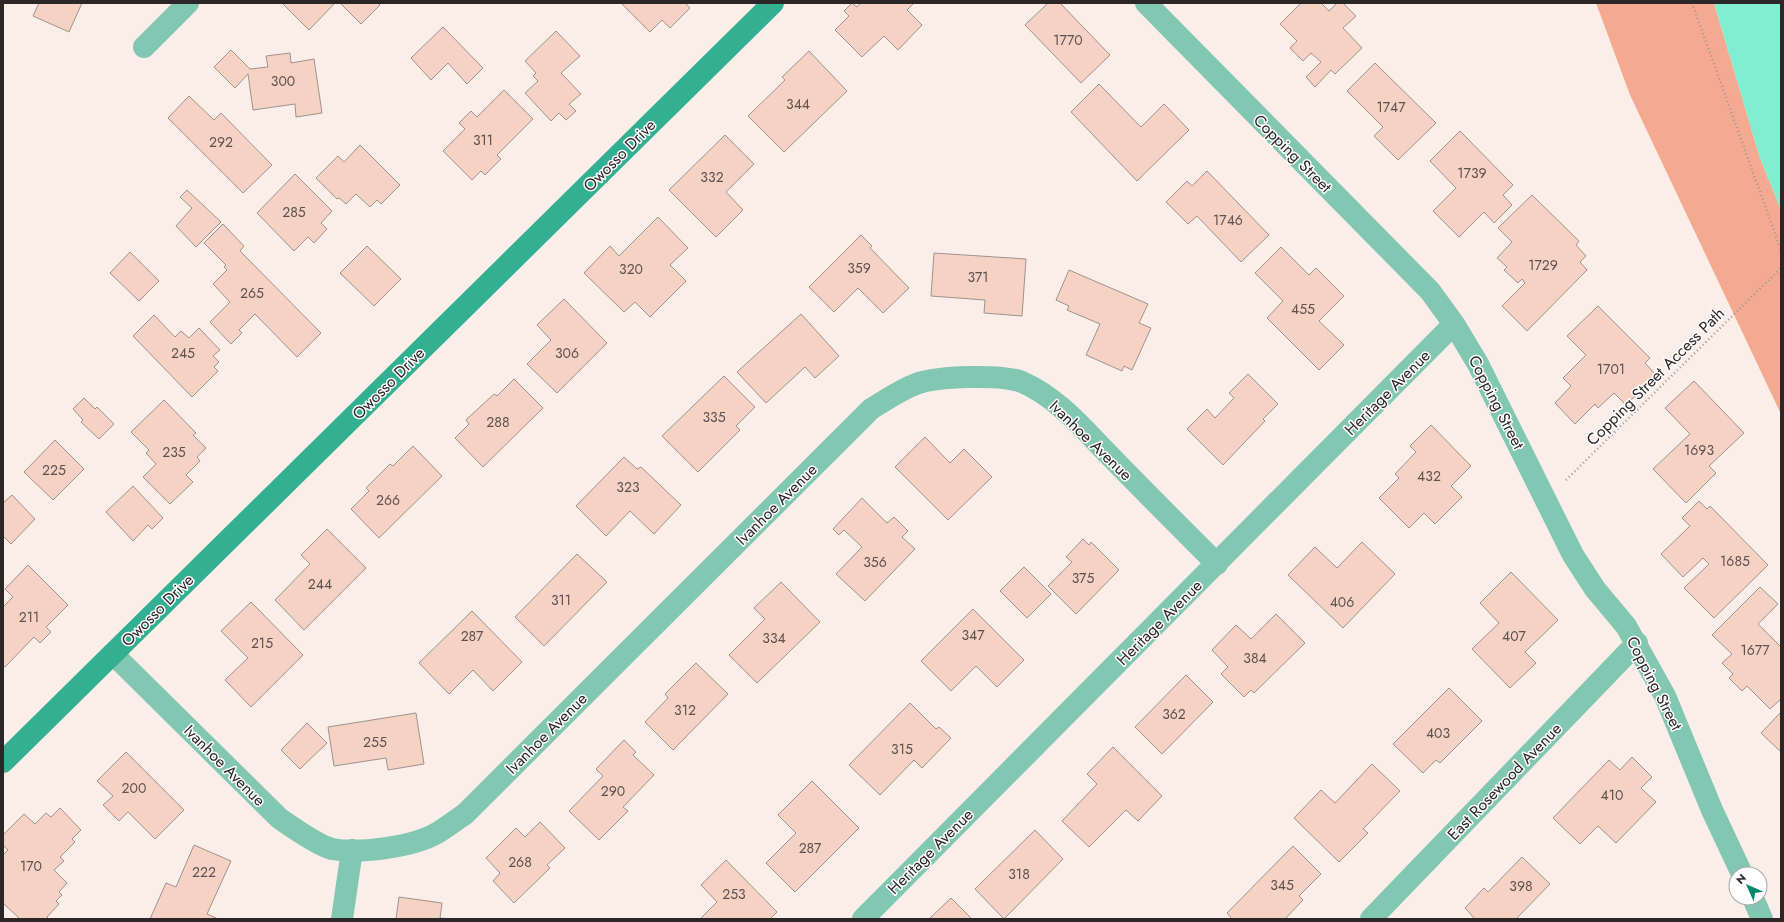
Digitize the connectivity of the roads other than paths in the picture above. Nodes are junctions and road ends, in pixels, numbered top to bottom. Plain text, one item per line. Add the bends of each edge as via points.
1 (188, 3) edge
2 (773, 3) edge
3 (1146, 3) edge
4 (144, 47) dead end
5 (1454, 324) junction
6 (1216, 564) junction
7 (1637, 643) junction
8 (112, 654) junction
9 (3, 762) edge
10 (352, 850) junction
11 (1738, 866) edge
12 (1756, 906) edge
13 (342, 919) edge
14 (863, 919) edge
15 (1371, 919) edge
16 (1762, 919) edge

1 - 4 street
2 - 8 street, Owosso Drive
3 - 5 street, Copping Street via 1430,291
5 - 6 street, Heritage Avenue
5 - 7 street, Copping Street via 1485,377 1574,555 1595,589
6 - 10 street, Ivanhoe Avenue via 1069,415 1041,393 1020,382 988,376 918,383 871,409 465,814 436,834 412,842 386,848
6 - 14 street, Heritage Avenue
7 - 11 street, Copping Street via 1665,696
7 - 15 street, East Rosewood Avenue
8 - 9 street, Owosso Drive
8 - 10 street, Ivanhoe Avenue via 279,818 302,834 331,848
10 - 13 street
12 - 16 street

